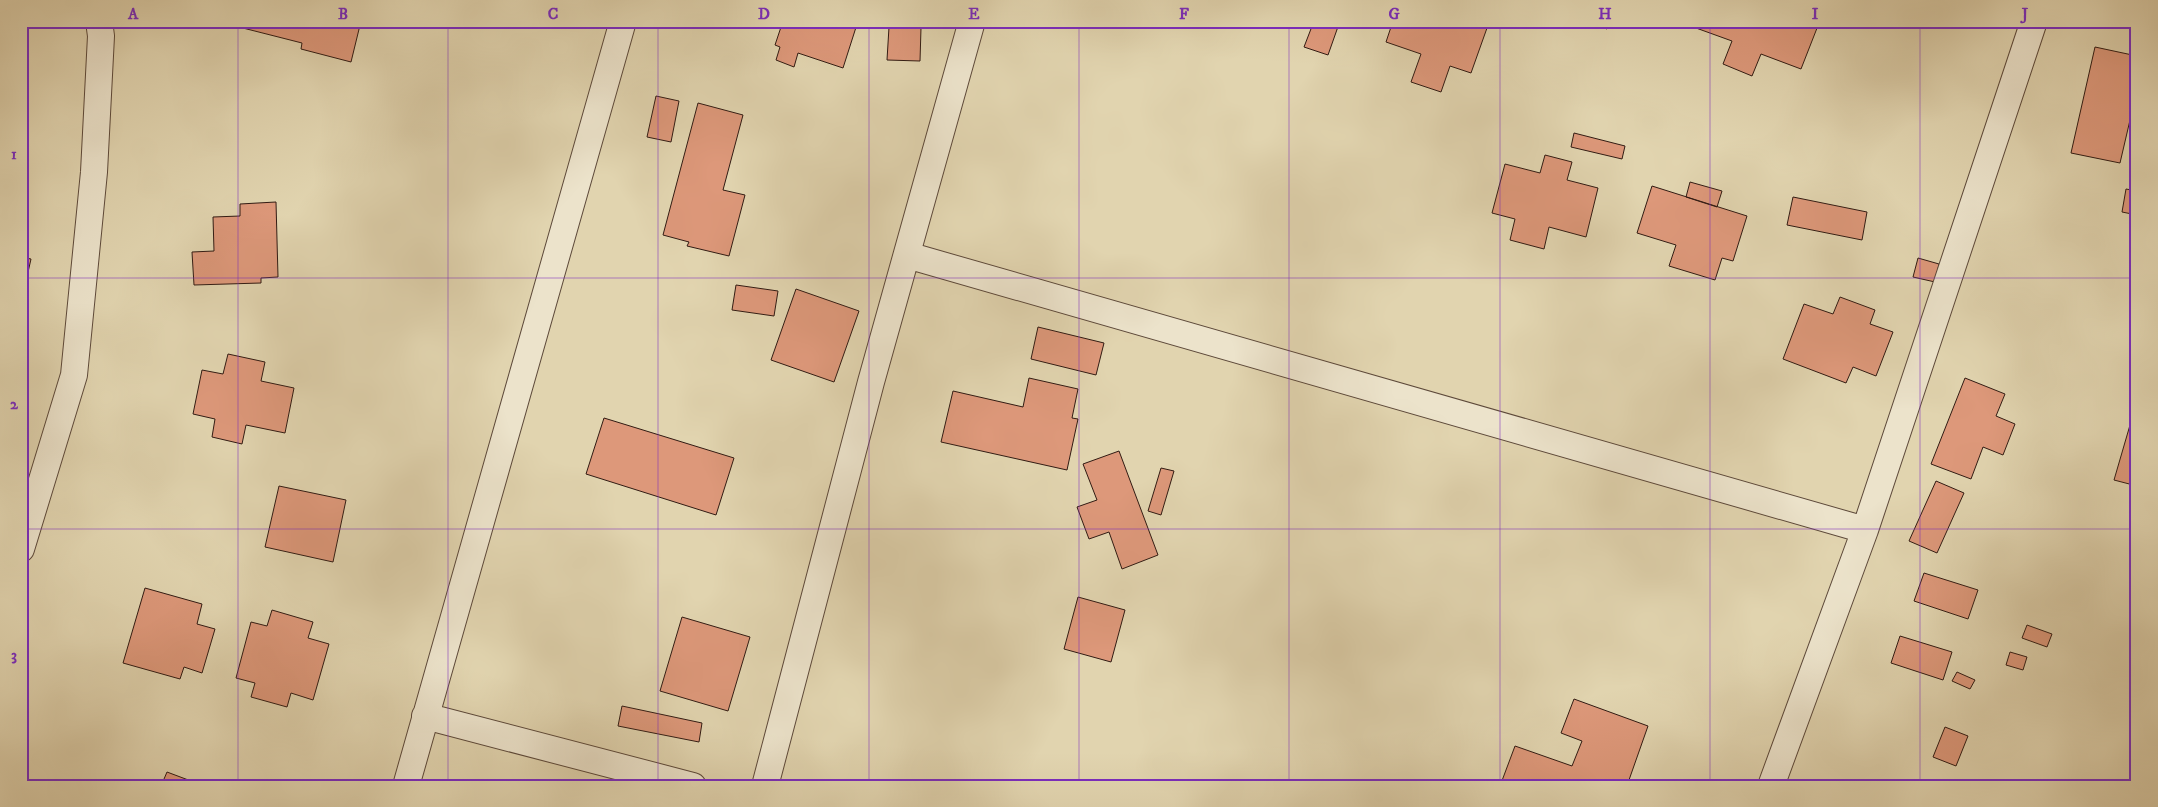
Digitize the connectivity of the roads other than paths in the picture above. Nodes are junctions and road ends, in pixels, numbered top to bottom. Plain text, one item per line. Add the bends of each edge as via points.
1 (99, 21) edge
2 (623, 21) edge
3 (972, 21) edge
4 (2034, 21) edge
5 (906, 255) junction
6 (1865, 530) junction
7 (22, 543) edge
8 (425, 716) junction
9 (406, 786) edge
10 (693, 786) edge
11 (765, 786) edge
12 (1771, 786) edge

1 - 7 street via 94,172 74,375
2 - 8 street
3 - 5 street
4 - 6 street
5 - 6 street
5 - 11 street
6 - 12 street
8 - 9 street
8 - 10 street

